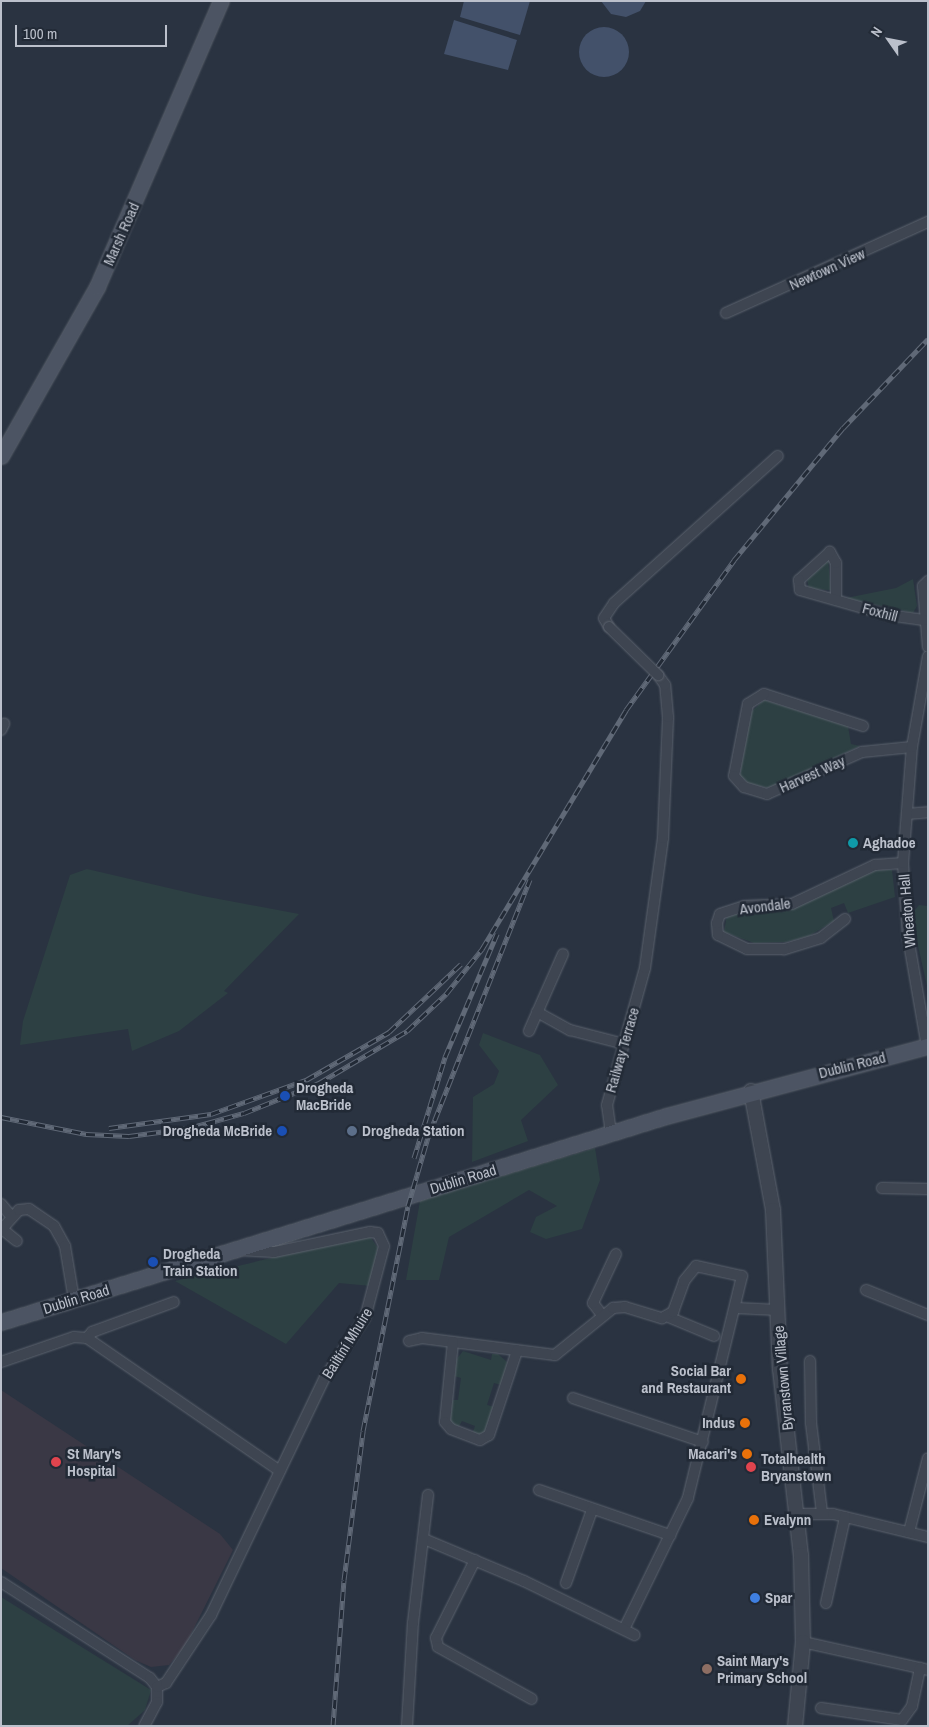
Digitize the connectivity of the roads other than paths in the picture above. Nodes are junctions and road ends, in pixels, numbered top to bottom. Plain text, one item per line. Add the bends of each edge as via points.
1 (221, 1) edge
2 (928, 222) edge
3 (726, 313) dead end
4 (1, 456) edge
5 (778, 456) dead end
6 (928, 581) edge
7 (836, 600) junction
8 (924, 620) junction
9 (928, 647) edge
10 (928, 656) edge
11 (863, 726) dead end
12 (912, 747) junction
13 (928, 812) edge
14 (907, 814) junction
15 (903, 863) junction
16 (845, 919) dead end
17 (563, 954) dead end
18 (537, 1012) junction
19 (529, 1031) dead end
20 (624, 1044) junction
21 (927, 1047) edge
22 (751, 1091) junction
23 (611, 1133) junction
24 (882, 1188) dead end
25 (928, 1189) edge
26 (1, 1204) edge
27 (12, 1217) junction
28 (2, 1230) edge
29 (17, 1241) dead end
30 (237, 1249) junction
31 (616, 1254) dead end
32 (866, 1290) dead end
33 (74, 1300) junction
34 (174, 1302) dead end
35 (736, 1308) junction
36 (778, 1310) junction
37 (928, 1314) edge
38 (602, 1315) junction
39 (666, 1316) junction
40 (1, 1322) edge
41 (714, 1336) dead end
42 (87, 1338) junction
43 (410, 1342) dead end
44 (453, 1342) junction
45 (517, 1351) junction
46 (810, 1361) dead end
47 (1, 1362) edge
48 (573, 1398) dead end
49 (702, 1442) junction
50 (928, 1458) edge
51 (280, 1471) junction
52 (539, 1490) dead end
53 (428, 1496) dead end
54 (592, 1510) junction
55 (822, 1512) junction
56 (797, 1514) junction
57 (845, 1517) junction
58 (909, 1532) junction
59 (670, 1535) junction
60 (928, 1536) edge
61 (424, 1539) junction
62 (474, 1560) junction
63 (1, 1582) edge
64 (566, 1583) dead end
65 (826, 1604) dead end
66 (625, 1627) junction
67 (634, 1635) dead end
68 (803, 1642) junction
69 (924, 1669) edge
70 (157, 1687) junction
71 (532, 1699) dead end
72 (820, 1708) dead end
73 (144, 1726) edge
74 (407, 1726) edge
75 (795, 1726) edge

1 - 4 main road, Marsh Road via 97,287
2 - 3 street, Newtown View
5 - 20 street, Railway Terrace, bridge via 614,603 604,618 609,627 658,675 666,691 669,750 663,838 645,968
6 - 8 street via 923,586
7 - 7 street, Foxhill via 806,593 797,585 830,552 836,563
7 - 8 street, Foxhill via 909,620
8 - 9 street
10 - 12 street, Wheaton Hall
11 - 12 street, Harvest Way via 764,694 748,704 734,776 744,787 767,794 862,752
12 - 14 street, Wheaton Hall
13 - 14 street
14 - 15 street, Wheaton Hall
15 - 16 street, Avondale via 875,866 792,904 736,909 720,914 717,923 718,935 747,948 784,949 821,938
15 - 21 street, Wheaton Hall via 908,937
17 - 18 street
18 - 19 street
18 - 20 street via 570,1030
20 - 23 street, Railway Terrace via 607,1105
21 - 22 main road, Dublin Road
22 - 23 main road, Dublin Road
22 - 36 street, Byranstown Village via 773,1210
23 - 30 main road, Dublin Road
24 - 25 street
26 - 27 street
27 - 28 street
27 - 33 street via 29,1209 60,1234
28 - 29 street
30 - 33 main road, Dublin Road
30 - 51 street, Bailtíní Mhuire via 274,1252 370,1232 382,1238 382,1259 366,1318 325,1377
31 - 38 street via 593,1304
32 - 37 street
33 - 40 main road, Dublin Road
34 - 42 street via 92,1332
35 - 36 street
35 - 39 street via 742,1276 696,1266 684,1281 672,1312
35 - 49 street
36 - 56 street, Byranstown Village
38 - 39 street via 625,1307
38 - 45 street via 555,1354
39 - 41 street
42 - 47 street via 74,1337
42 - 51 street
43 - 44 street via 422,1338
44 - 45 street
44 - 45 street via 445,1422 451,1429 480,1440 489,1435
46 - 55 street via 811,1423
48 - 49 street
49 - 59 street via 688,1498
50 - 58 street
51 - 70 street, Bailtíní Mhuire via 211,1615 171,1676
52 - 54 street
53 - 61 street
54 - 59 street
54 - 64 street
55 - 56 street
55 - 57 street
56 - 68 street, Byranstown Village
57 - 58 street
57 - 65 street
58 - 60 street
59 - 66 street
61 - 62 street
61 - 74 street via 413,1623
62 - 66 street
62 - 71 street via 436,1638 438,1647
63 - 70 street via 94,1638 141,1670
66 - 67 street
68 - 69 street
68 - 75 street, Byranstown Village
69 - 72 street via 912,1706 902,1720
70 - 73 street via 157,1702

